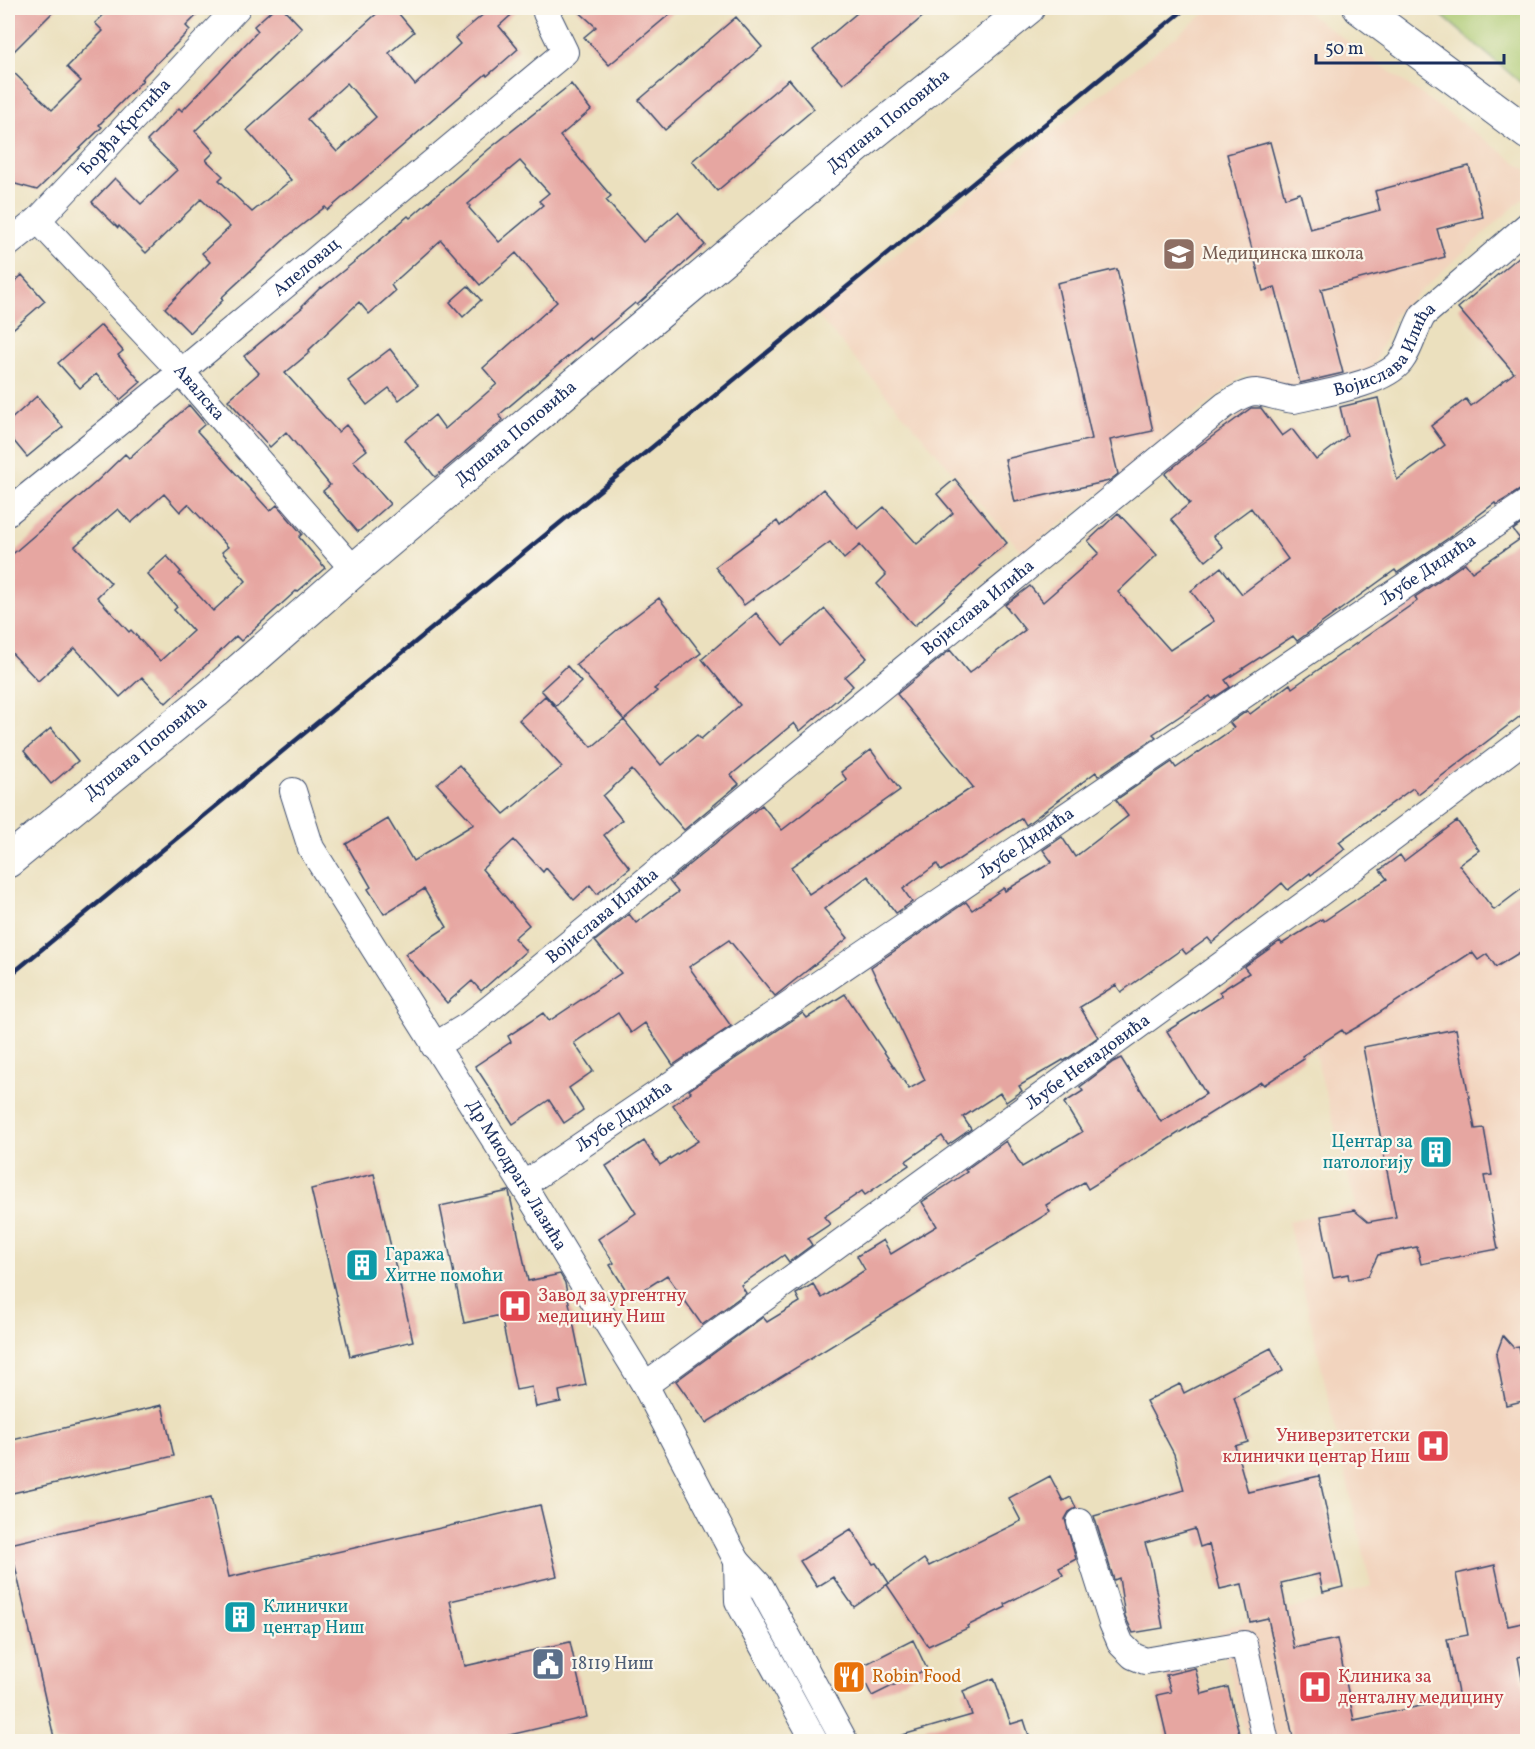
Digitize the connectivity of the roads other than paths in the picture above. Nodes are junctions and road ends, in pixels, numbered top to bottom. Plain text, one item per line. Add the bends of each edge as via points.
1 (237, 8) edge
2 (546, 8) edge
3 (1028, 8) edge
4 (1359, 8) edge
5 (1527, 133) edge
6 (38, 220) junction
7 (1527, 225) edge
8 (8, 244) edge
9 (181, 372) junction
10 (1527, 502) edge
11 (8, 512) edge
12 (354, 570) junction
13 (1527, 737) edge
14 (292, 791) dead end
15 (8, 861) edge
16 (434, 1046) junction
17 (523, 1185) junction
18 (645, 1385) junction
19 (1080, 1522) dead end
20 (737, 1561) junction
21 (814, 1742) edge
22 (845, 1742) edge
23 (1266, 1742) edge

1 - 6 street, Ђорђа Крстића
2 - 9 street, Апеловац via 566,52
3 - 12 street, Душана Поповића via 862,142
4 - 5 street
6 - 8 street, Ђорђа Крстића
6 - 9 street, Авалска
7 - 16 street, Војислава Илића via 1423,315 1394,370 1378,379 1294,400 1256,392 1225,405 470,1025
9 - 11 street, Апеловац
9 - 12 street, Авалска
10 - 17 street, Љубе Дидића
12 - 15 street, Душана Поповића via 215,692
13 - 18 street, Љубе Ненадовића via 1320,893
14 - 16 street, Др Миодрага Лазића via 311,848
16 - 17 street, Др Миодрага Лазића
17 - 18 street, Др Миодрага Лазића
18 - 20 street, Др Миодрага Лазића
19 - 23 street via 1121,1644 1145,1661 1244,1644
20 - 21 street, Др Миодрага Лазића via 738,1600
20 - 22 street, Др Миодрага Лазића via 761,1587

